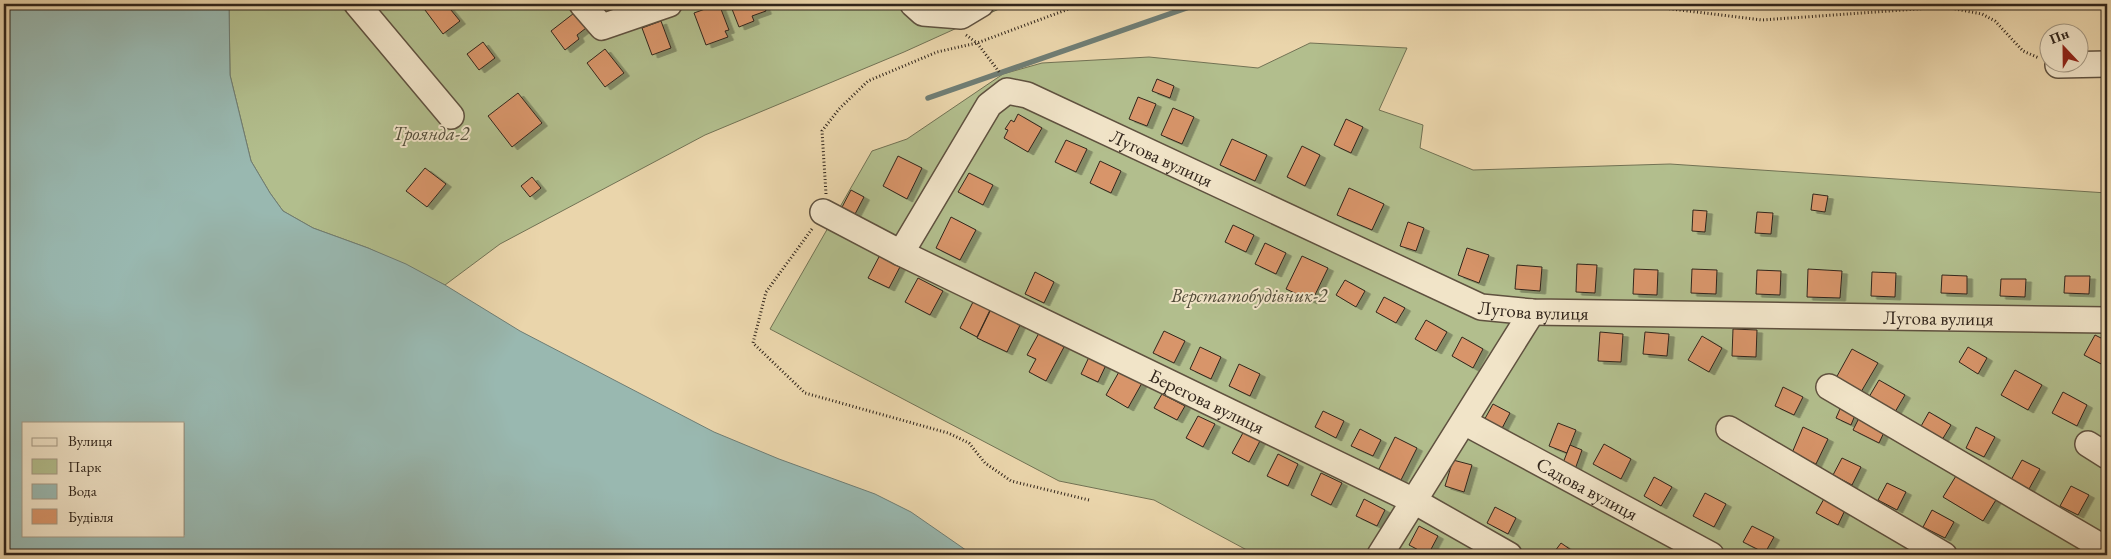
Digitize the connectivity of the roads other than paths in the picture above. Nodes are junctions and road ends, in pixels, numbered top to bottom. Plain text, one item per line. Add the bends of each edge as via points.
1 (357, 4) edge
2 (582, 4) edge
3 (669, 4) edge
4 (913, 4) edge
5 (981, 4) edge
6 (2088, 63) edge
7 (2107, 64) edge
8 (451, 116) dead end
9 (823, 212) dead end
10 (901, 253) junction
11 (1532, 312) junction
12 (2107, 320) edge
13 (1829, 386) dead end
14 (1464, 422) junction
15 (1729, 430) dead end
16 (1414, 502) junction
17 (2107, 550) edge
18 (1380, 555) edge
19 (1509, 555) edge
20 (1711, 555) edge
21 (1944, 555) edge

1 - 8 street
2 - 3 street via 602,27
4 - 5 street via 923,13 961,16
6 - 7 street
9 - 10 street, Берегова вулиця
10 - 11 street, Лугова вулиця via 989,105 1008,91 1027,95 1482,308
10 - 16 street, Берегова вулиця
11 - 12 street, Лугова вулиця
11 - 14 street
13 - 17 street
14 - 16 street
14 - 20 street, Садова вулиця
15 - 21 street
16 - 18 street
16 - 19 street, Берегова вулиця

